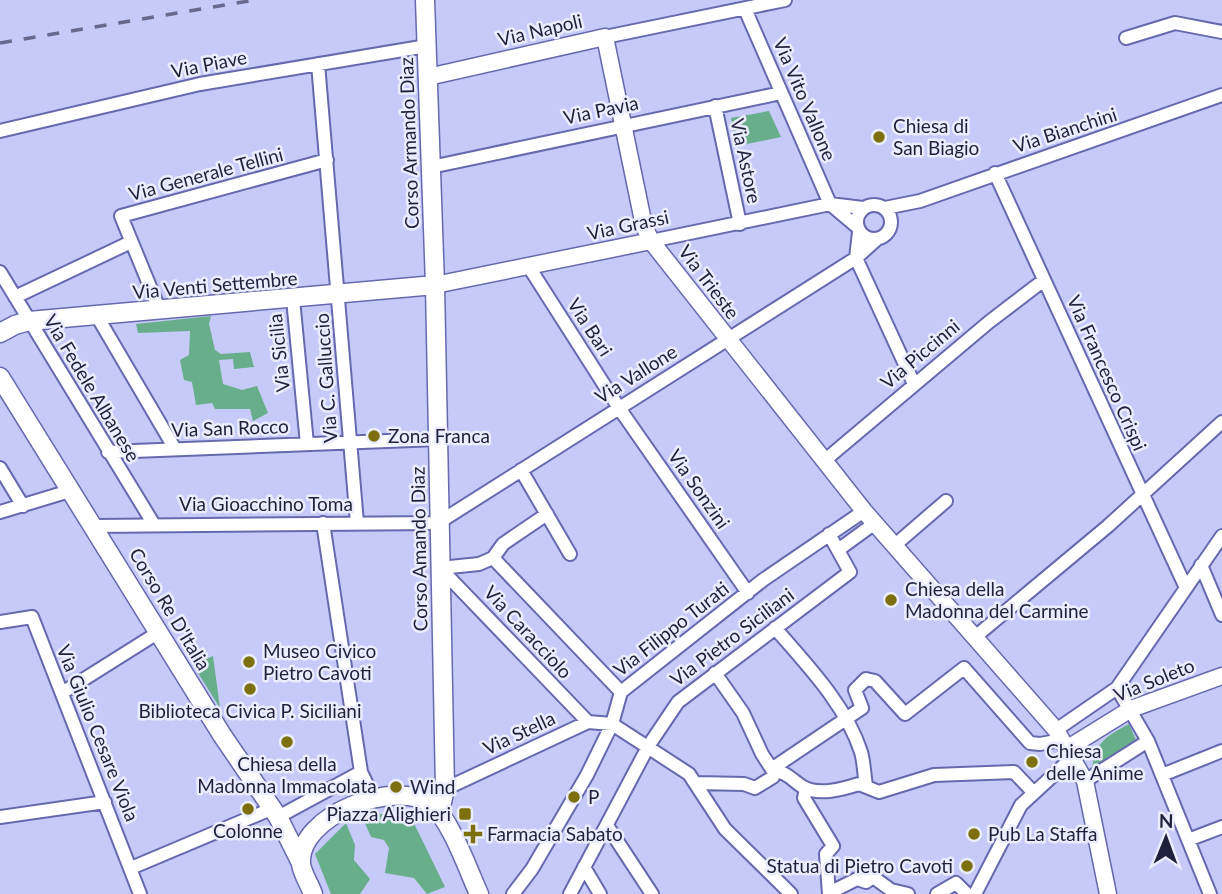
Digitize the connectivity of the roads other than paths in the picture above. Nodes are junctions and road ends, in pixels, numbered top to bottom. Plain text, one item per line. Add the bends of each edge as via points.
1 (425, 0) edge
2 (785, 0) edge
3 (745, 9) junction
4 (1222, 32) edge
5 (605, 37) junction
6 (1126, 38) dead end
7 (427, 46) junction
8 (318, 64) junction
9 (428, 77) junction
10 (780, 93) junction
11 (1222, 95) edge
12 (715, 106) junction
13 (624, 124) junction
14 (0, 131) edge
15 (327, 160) junction
16 (431, 167) junction
17 (995, 173) junction
18 (920, 201) junction
19 (830, 204) junction
20 (863, 208) junction
21 (885, 208) junction
22 (740, 224) junction
23 (890, 228) junction
24 (858, 229) junction
25 (877, 239) junction
26 (651, 241) junction
27 (131, 242) junction
28 (856, 258) junction
29 (529, 267) junction
30 (0, 272) edge
31 (1044, 280) junction
32 (435, 285) junction
33 (339, 295) junction
34 (15, 297) junction
35 (293, 299) junction
36 (160, 311) junction
37 (97, 316) junction
38 (29, 321) junction
39 (0, 333) edge
40 (727, 340) junction
41 (0, 377) edge
42 (914, 384) junction
43 (619, 408) junction
44 (1222, 422) edge
45 (438, 439) junction
46 (350, 442) junction
47 (307, 444) junction
48 (175, 450) junction
49 (108, 452) junction
50 (824, 461) junction
51 (0, 468) edge
52 (521, 470) junction
53 (73, 490) junction
54 (1142, 495) junction
55 (946, 501) dead end
56 (23, 506) junction
57 (0, 512) edge
58 (547, 514) junction
59 (869, 517) junction
60 (153, 523) junction
61 (323, 523) junction
62 (357, 523) junction
63 (438, 523) junction
64 (94, 526) junction
65 (829, 534) junction
66 (1222, 536) edge
67 (895, 545) junction
68 (838, 550) junction
69 (570, 554) dead end
70 (494, 558) junction
71 (1201, 565) junction
72 (440, 568) junction
73 (1186, 588) junction
74 (748, 593) junction
75 (1222, 615) edge
76 (0, 622) edge
77 (775, 628) junction
78 (159, 632) junction
79 (975, 637) junction
80 (715, 673) junction
81 (1222, 676) edge
82 (1117, 688) junction
83 (621, 692) junction
84 (61, 693) junction
85 (1131, 709) junction
86 (845, 719) junction
87 (588, 722) junction
88 (612, 724) junction
89 (1148, 741) junction
90 (1065, 744) junction
91 (649, 745) junction
92 (1222, 751) edge
93 (774, 771) junction
94 (360, 772) junction
95 (1162, 775) junction
96 (1085, 781) junction
97 (696, 783) junction
98 (866, 785) junction
99 (445, 789) junction
100 (806, 789) junction
101 (1034, 793) junction
102 (374, 799) junction
103 (105, 802) junction
104 (440, 811) junction
105 (275, 813) junction
106 (0, 817) edge
107 (608, 827) junction
108 (1222, 827) edge
109 (1188, 840) junction
110 (301, 863) junction
111 (584, 867) junction
112 (131, 868) junction
113 (140, 894) edge
114 (313, 894) edge
115 (479, 894) edge
116 (513, 894) edge
117 (570, 894) edge
118 (600, 894) edge
119 (652, 894) edge
120 (791, 894) edge
121 (829, 894) edge
122 (908, 894) edge
123 (937, 894) edge
124 (967, 894) edge
125 (975, 894) edge
126 (1108, 894) edge
127 (1210, 894) edge

1 - 7 main road, Corso Armando Diaz
2 - 3 street, Via Napoli
3 - 5 street, Via Napoli
3 - 10 street, Via Vito Vallone
4 - 6 street via 1175,23
5 - 9 street, Via Napoli
5 - 13 street, Via Trieste
7 - 8 street, Via Piave
7 - 9 main road, Corso Armando Diaz
8 - 14 street, Via Piave via 200,84
8 - 15 street, Via C. Galluccio
9 - 16 main road, Corso Armando Diaz
10 - 12 street, Via Pavia
10 - 19 street, Via Vito Vallone
11 - 17 street, Via Bianchini
12 - 13 street, Via Pavia
12 - 22 street, Via Astore
13 - 16 street, Via Pavia
13 - 26 street, Via Trieste
15 - 27 street, Via Generale Tellini via 121,216
15 - 33 street, Via C. Galluccio
16 - 32 main road, Corso Armando Diaz
17 - 18 street, Via Bianchini
17 - 31 street, Via Francesco Crispi
18 - 21 street
18 - 23 street
19 - 20 street, Via Grassi
19 - 22 street, Via Grassi
19 - 24 street
20 - 21 street
20 - 24 street via 856,219
21 - 23 street
22 - 26 street, Via Grassi
23 - 25 street
24 - 25 street
24 - 28 street
25 - 28 street, Via Vallone
26 - 29 street, Via Grassi
26 - 40 street, Via Trieste
27 - 34 street
27 - 36 street
28 - 40 street, Via Vallone
28 - 42 street
29 - 32 street, Via Grassi
29 - 43 street, Via Bari
30 - 34 street, Via Fedele Albanese
31 - 42 street, Via Piccinni
31 - 54 street, Via Francesco Crispi
32 - 33 main road, Via Venti Settembre
32 - 45 main road, Corso Amando Diaz
33 - 35 main road, Via Venti Settembre
33 - 46 street, Via C. Galluccio
34 - 38 street, Via Fedele Albanese
35 - 36 main road, Via Venti Settembre
35 - 47 street, Via Sicilia
36 - 37 main road, Via Venti Settembre
37 - 38 main road, Via Venti Settembre
37 - 48 street
38 - 39 main road, Via Venti Settembre
38 - 49 street, Via Fedele Albanese
40 - 43 street, Via Vallone
40 - 50 street, Via Trieste
41 - 53 main road, Corso Re D'Italia
42 - 50 street, Via Piccinni
43 - 52 street, Via Vallone
43 - 74 street, Via Sonzini
44 - 54 street
45 - 46 street, Via San Rocco
45 - 63 main road, Corso Amando Diaz
46 - 47 street, Via San Rocco
46 - 62 street, Via C. Galluccio
47 - 48 street, Via San Rocco
48 - 49 street, Via San Rocco
49 - 60 street, Via Fedele Albanese
50 - 59 street, Via Trieste
51 - 56 street
52 - 58 street
52 - 63 street, Via Vallone
53 - 56 street
53 - 64 main road, Corso Re D'Italia
54 - 73 street, Via Francesco Crispi
54 - 79 street
55 - 67 street
56 - 57 street
58 - 69 street
58 - 70 street via 503,544
59 - 65 street, Via Filippo Turati
59 - 67 street, Via Trieste
59 - 68 street
60 - 61 street, Via Gioacchino Toma
60 - 64 street, Via Gioacchino Toma
61 - 62 street, Via Gioacchino Toma
61 - 94 street
62 - 63 street, Via Gioacchino Toma
63 - 72 main road, Corso Amando Diaz
64 - 78 main road, Corso Re D'Italia
65 - 68 street, Via Pietro Siciliani
65 - 74 street, Via Filippo Turati
66 - 71 street
67 - 79 street, Via Trieste
68 - 77 street, Via Pietro Siciliani via 850,572 847,577
70 - 72 street
70 - 83 street
71 - 73 street
71 - 75 street
72 - 87 street, Via Caracciolo
72 - 99 main road, Corso Amando Diaz
73 - 82 street
74 - 83 street, Via Filippo Turati
76 - 84 street, Via Giulio Cesare Viola via 32,617
77 - 80 street, Via Pietro Siciliani
77 - 86 street via 804,659
78 - 84 street
78 - 105 main road, Corso Re D'Italia
79 - 90 street, Via Trieste
80 - 91 street, Via Pietro Siciliani via 678,702
80 - 93 street
81 - 85 street, Via Soleto
82 - 85 street
82 - 90 street
83 - 88 street, Via Filippo Turati
84 - 103 street, Via Giulio Cesare Viola
85 - 89 street
85 - 90 street, Via Soleto
86 - 90 street via 862,708 855,690 866,680 875,681 905,714 964,668 1030,743
86 - 93 street
86 - 98 street via 861,752
87 - 88 street, Via Stella
87 - 99 street, Via Stella
88 - 91 street
88 - 116 street, Via Filippo Turati via 587,775
89 - 95 street
89 - 96 street
90 - 96 street, Via Trieste
90 - 101 street
91 - 97 street
91 - 107 street, Via Pietro Siciliani
92 - 95 street
93 - 97 street via 773,777 755,788
93 - 100 street
94 - 102 street
94 - 105 street
95 - 109 street
96 - 126 street, Via Trieste
97 - 120 street via 724,829
98 - 100 street via 836,792
98 - 101 street via 879,792 934,775 1014,772
99 - 104 main road, Corso Amando Diaz
100 - 121 street via 804,798 833,846 826,854
101 - 125 street via 1021,805
102 - 104 main road via 412,798 427,801
102 - 110 main road via 355,803 328,818 308,841
103 - 106 street
103 - 112 street, Via Giulio Cesare Viola
104 - 115 main road
105 - 110 main road, Corso Re D'Italia
105 - 112 street
107 - 111 street, Via Pietro Siciliani
107 - 119 street
108 - 109 street
109 - 127 street
110 - 114 main road, Corso Re D'Italia
111 - 117 street, Via Pietro Siciliani
111 - 118 street
112 - 113 street, Via Giulio Cesare Viola
121 - 122 street via 857,879 866,882 873,877 891,890
123 - 124 street via 956,883

